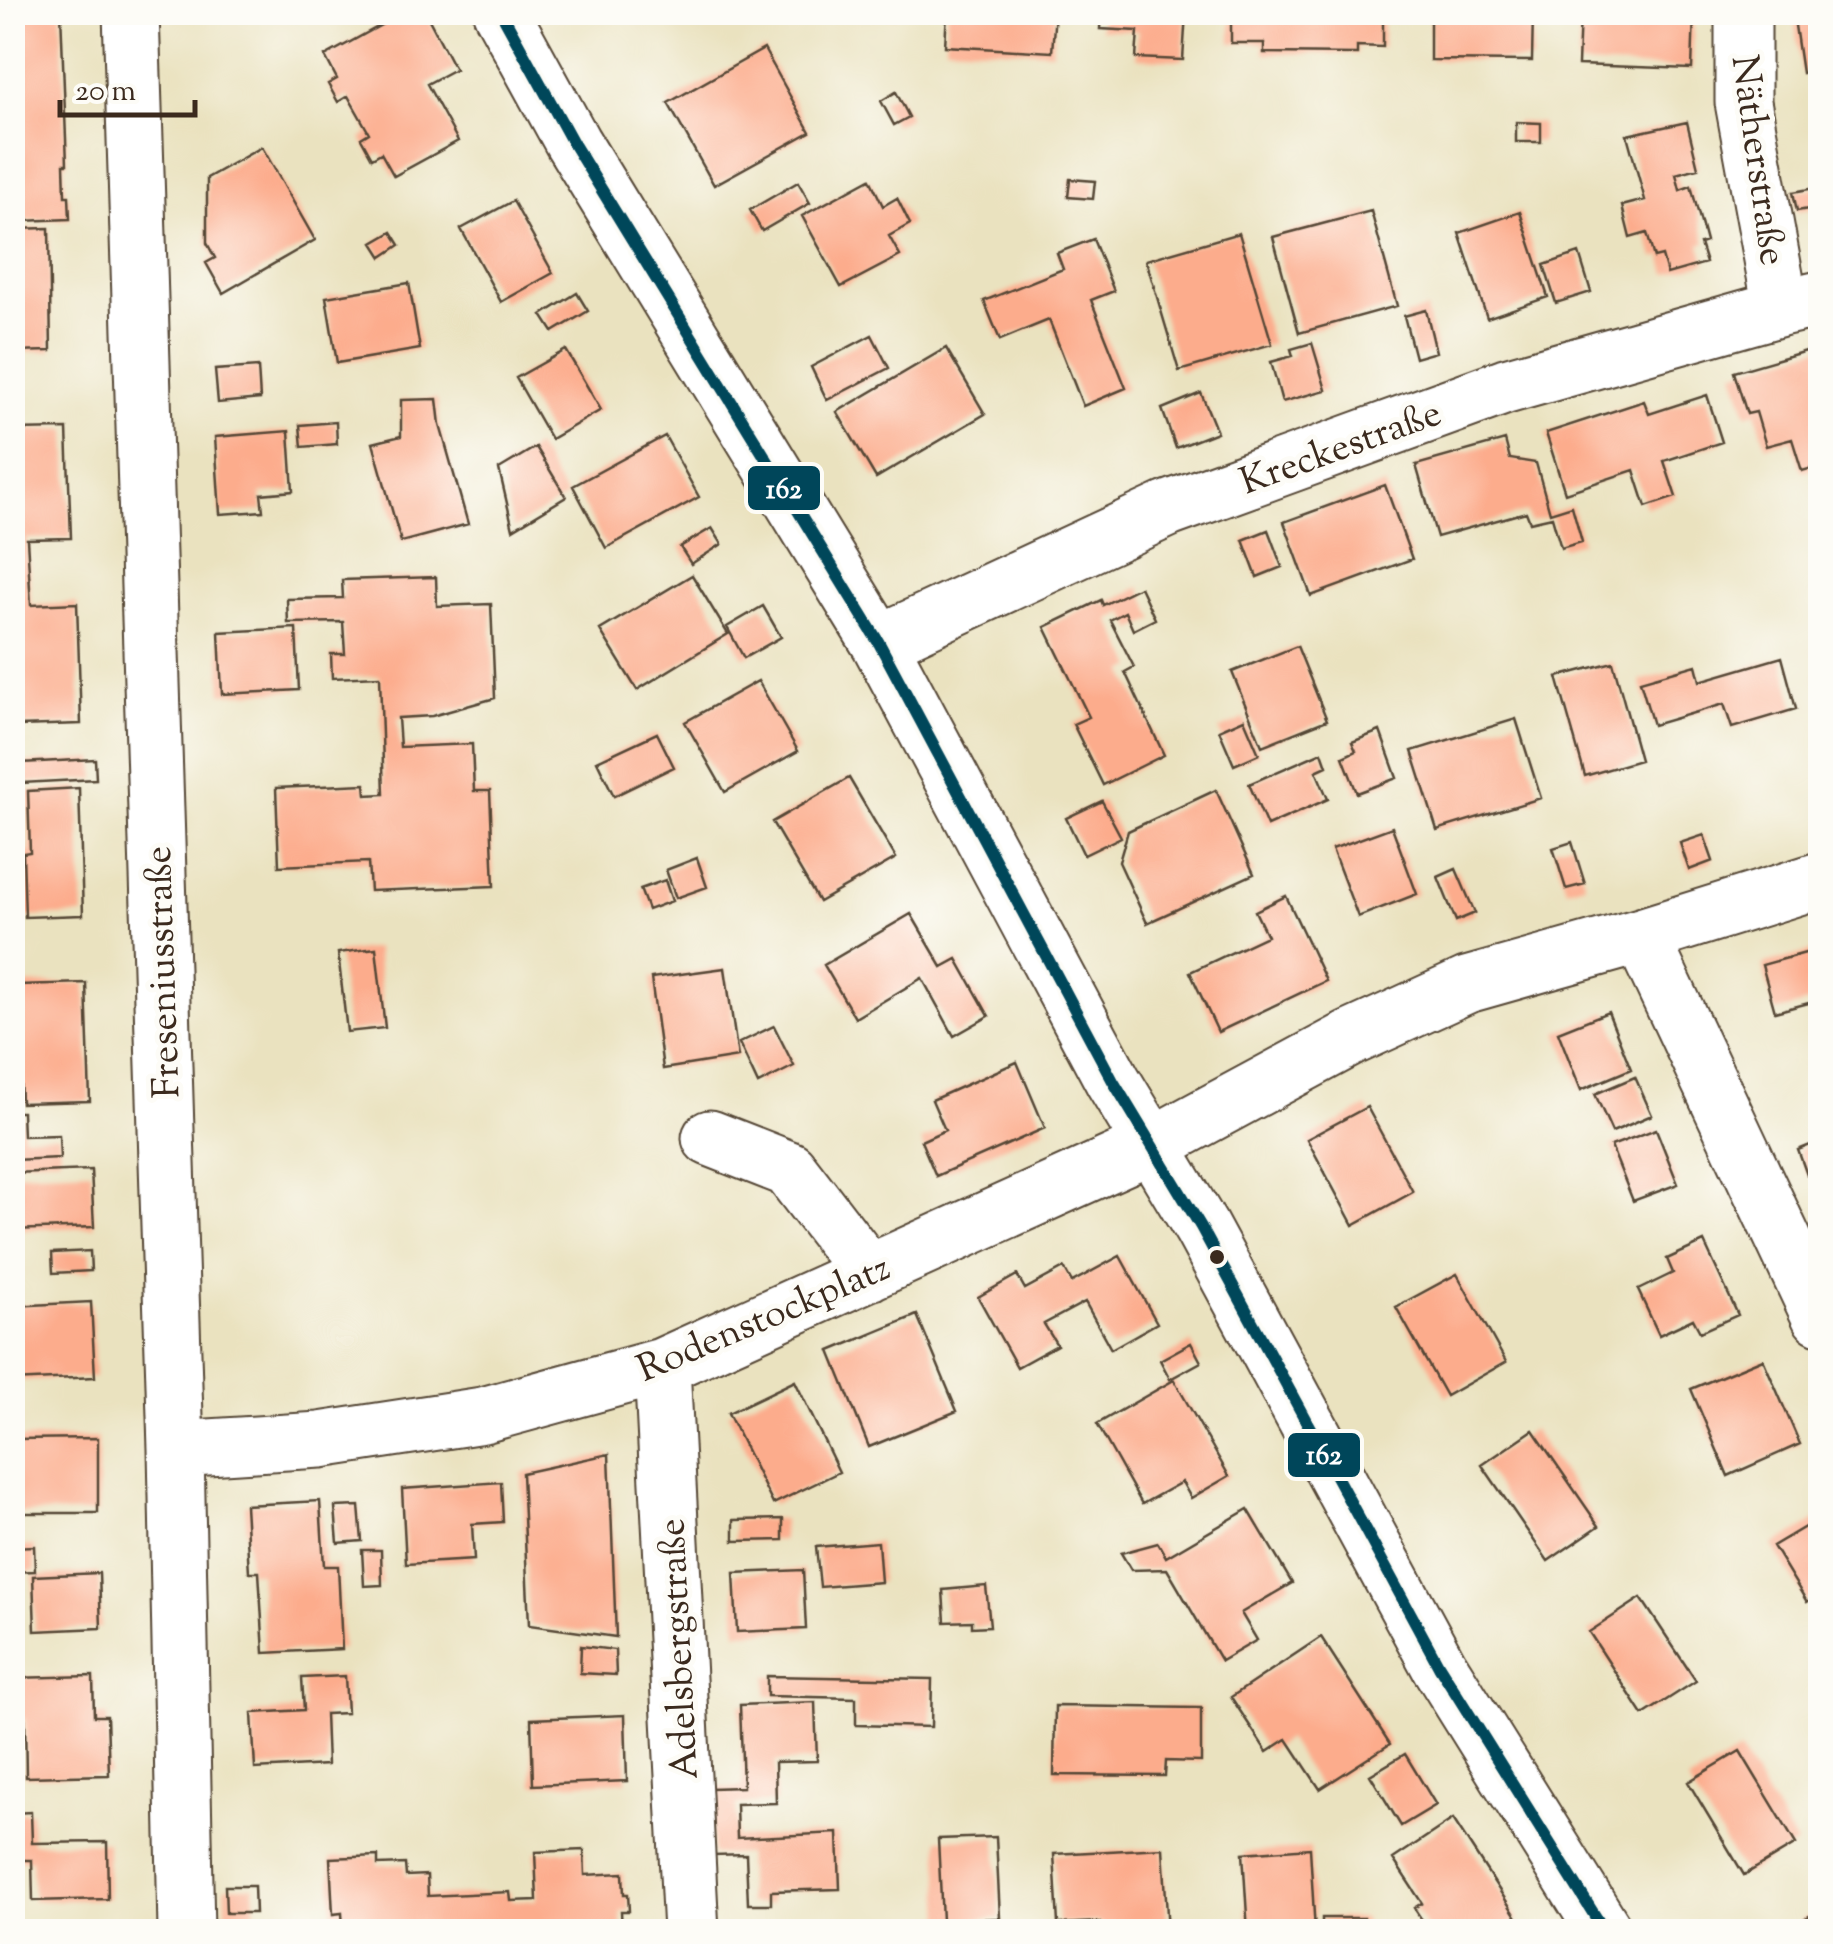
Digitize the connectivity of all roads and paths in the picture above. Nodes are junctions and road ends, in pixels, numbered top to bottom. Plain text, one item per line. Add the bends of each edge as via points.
1 (130, 12) edge
2 (501, 12) edge
3 (1742, 12) edge
4 (1801, 303) edge
5 (879, 643) junction
6 (1820, 880) edge
7 (1641, 936) junction
8 (710, 1138) dead end
9 (1152, 1145) junction
10 (869, 1273) junction
11 (1820, 1318) edge
12 (662, 1366) junction
13 (176, 1449) junction
14 (186, 1932) edge
15 (691, 1932) edge
16 (1605, 1932) edge

1 - 13 street, Freseniusstraße
2 - 5 street via 573,142
3 - 4 street, Nätherstraße via 1743,102
4 - 5 street, Kreckestraße via 1506,386 1168,508
5 - 9 street
6 - 7 street, Rodenstockplatz
7 - 9 street, Rodenstockplatz via 1467,984
7 - 11 street
8 - 10 street via 789,1170
9 - 10 street, Rodenstockplatz
9 - 16 street via 1439,1666
10 - 12 street, Rodenstockplatz
12 - 13 street, Rodenstockplatz via 483,1415 320,1440
12 - 15 street, Adelsbergstraße
13 - 14 street, Freseniusstraße

